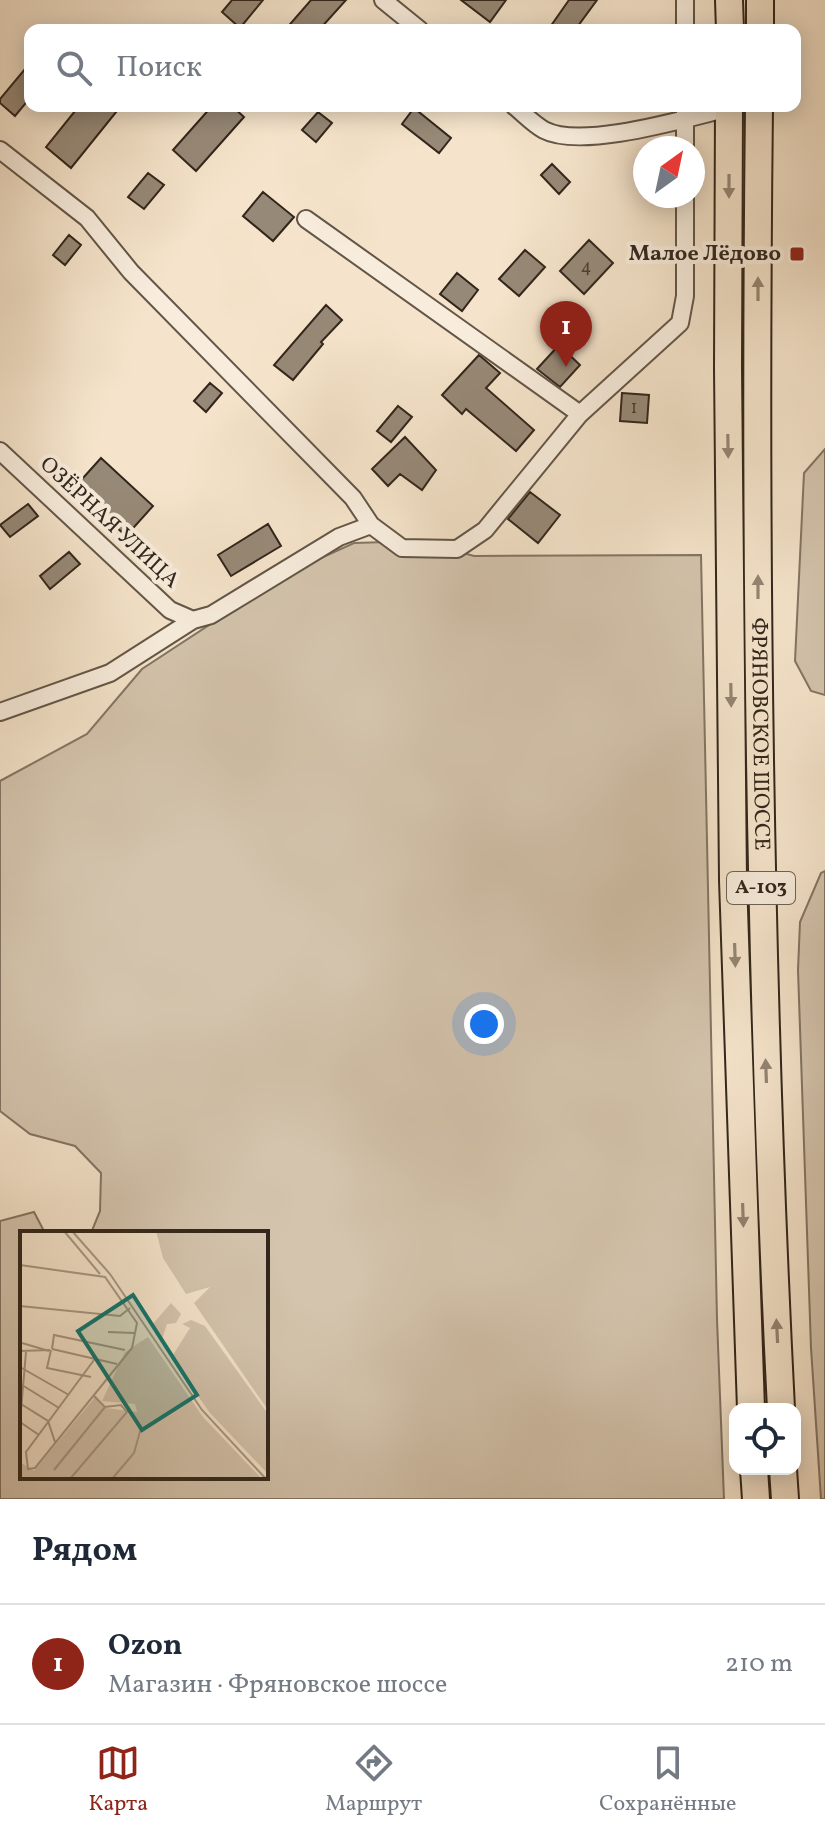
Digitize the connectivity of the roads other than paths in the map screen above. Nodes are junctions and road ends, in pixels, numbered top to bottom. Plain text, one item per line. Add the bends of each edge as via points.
1 (383, 0) edge
2 (685, 0) edge
3 (729, 0) edge
4 (760, 0) edge
5 (413, 24) edge
6 (685, 24) edge
7 (730, 24) edge
8 (760, 24) edge
9 (521, 112) edge
10 (685, 112) edge
11 (729, 112) edge
12 (759, 112) edge
13 (685, 136) edge
14 (0, 150) edge
15 (685, 208) edge
16 (306, 219) dead end
17 (580, 414) junction
18 (0, 451) edge
19 (371, 525) junction
20 (193, 620) junction
21 (0, 712) edge
22 (751, 1403) edge
23 (781, 1403) edge
24 (754, 1475) edge
25 (783, 1475) edge
26 (756, 1499) edge
27 (785, 1499) edge

1 - 5 street
2 - 6 street
3 - 7 main road
4 - 8 main road
9 - 10 street via 545,131 580,136 611,135
10 - 13 street
11 -> 22 main road, ФРЯНОВСКОЕ ШОССЕ / А-103 via 733,880
23 -> 12 main road, ФРЯНОВСКОЕ ШОССЕ / А-103 via 758,750
14 - 19 street via 87,218 131,272 353,498
15 - 17 street via 680,323
16 - 17 street
17 - 19 street via 485,530 457,549 402,548
18 - 20 street, ОЗЁРНАЯ УЛИЦА via 170,610
19 - 20 street via 339,537 211,615
20 - 21 street via 110,673
24 - 26 main road
25 - 27 main road

